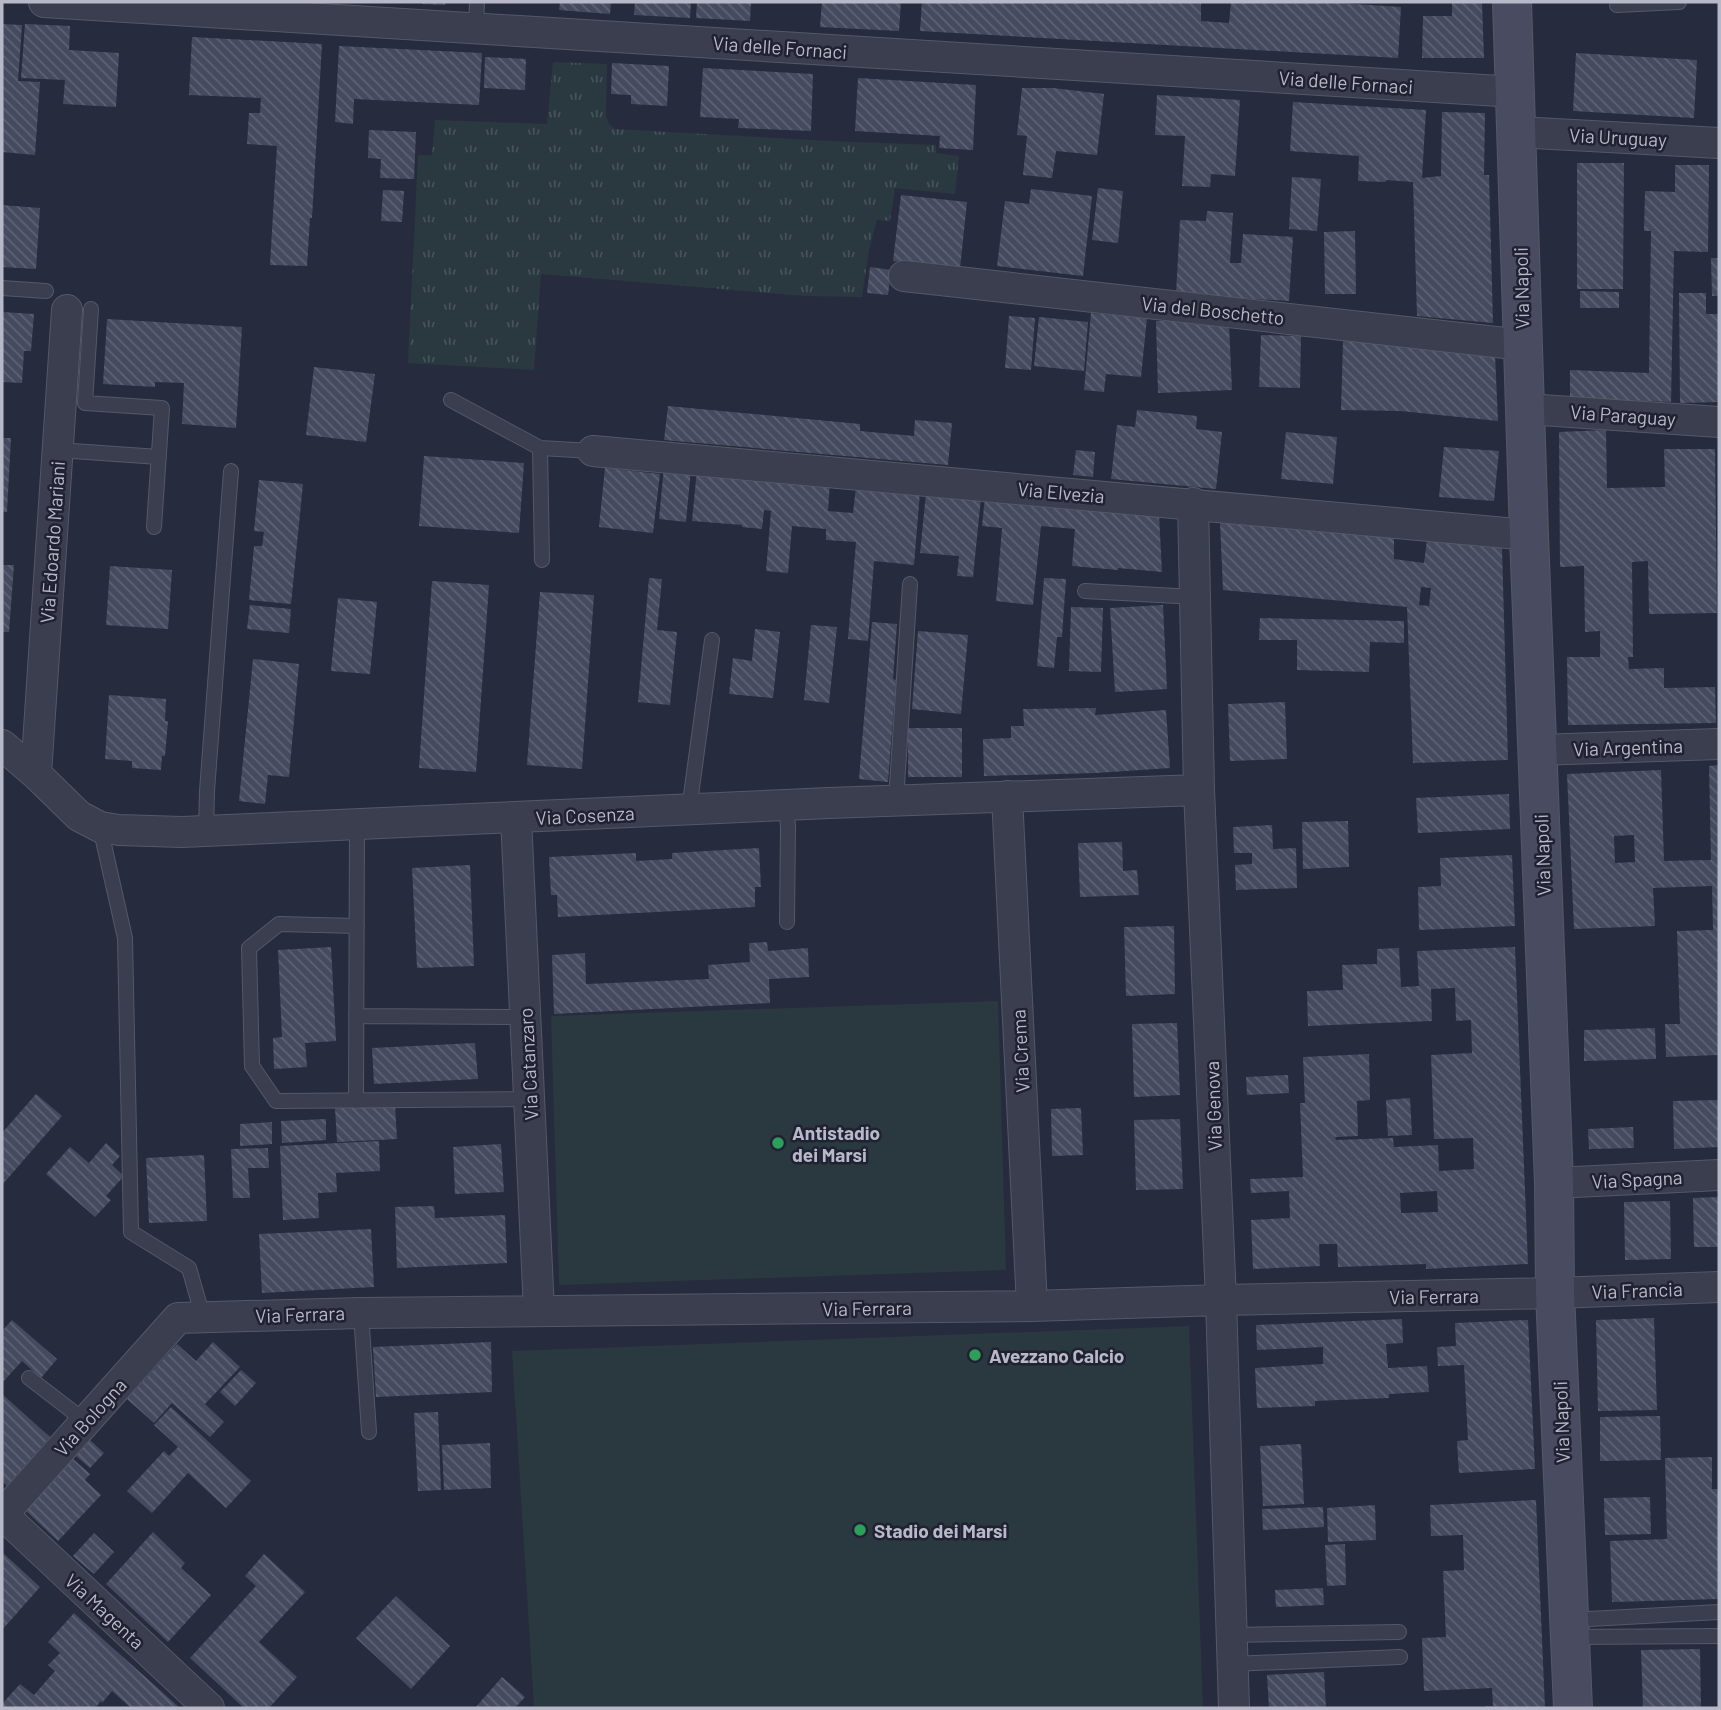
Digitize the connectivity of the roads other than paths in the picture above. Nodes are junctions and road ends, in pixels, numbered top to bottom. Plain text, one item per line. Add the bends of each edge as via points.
1 (44, 2) edge
2 (1513, 2) edge
3 (1679, 2) edge
4 (1617, 5) dead end
5 (476, 15) edge
6 (1516, 92) junction
7 (1517, 132) junction
8 (1719, 133) edge
9 (1719, 143) edge
10 (904, 276) dead end
11 (2, 288) edge
12 (68, 303) junction
13 (1523, 345) junction
14 (451, 400) dead end
15 (1526, 409) junction
16 (1719, 422) edge
17 (540, 448) junction
18 (58, 450) junction
19 (593, 451) joint
20 (159, 457) junction
21 (231, 471) dead end
22 (1192, 503) junction
23 (154, 527) dead end
24 (1529, 535) junction
25 (542, 560) dead end
26 (910, 584) dead end
27 (1085, 591) dead end
28 (1195, 597) junction
29 (712, 640) dead end
30 (1719, 744) edge
31 (2, 745) edge
32 (1538, 750) junction
33 (36, 774) junction
34 (1199, 790) junction
35 (1007, 796) junction
36 (896, 801) junction
37 (786, 805) junction
38 (689, 810) junction
39 (516, 818) junction
40 (357, 824) junction
41 (100, 827) junction
42 (206, 831) junction
43 (787, 922) dead end
44 (356, 926) junction
45 (356, 1017) junction
46 (525, 1017) junction
47 (529, 1099) junction
48 (356, 1101) junction
49 (1719, 1175) edge
50 (1554, 1183) junction
51 (1719, 1287) edge
52 (1555, 1293) junction
53 (1221, 1300) junction
54 (1032, 1306) junction
55 (539, 1311) junction
56 (361, 1312) junction
57 (191, 1318) junction
58 (29, 1378) dead end
59 (83, 1425) junction
60 (369, 1432) dead end
61 (2, 1515) edge
62 (1719, 1612) edge
63 (1570, 1629) junction
64 (1399, 1632) dead end
65 (1231, 1634) junction
66 (1719, 1636) edge
67 (1400, 1657) dead end
68 (1232, 1664) junction
69 (208, 1708) edge
70 (1234, 1708) edge
71 (1573, 1708) edge

1 - 5 street, Via delle Fornaci
2 - 6 main road, Via Napoli
3 - 4 lane
5 - 6 street, Via delle Fornaci
6 - 7 main road, Via Napoli
7 - 9 street, Via Uruguay
7 - 13 main road, Via Napoli
8 - 9 lane
10 - 13 street, Via del Boschetto
11 - 12 lane
12 - 18 street, Via Edoardo Mariani
12 - 20 lane via 85,403 162,408
13 - 15 main road, Via Napoli
14 - 17 lane
15 - 16 street, Via Paraguay
15 - 24 main road, Via Napoli
17 - 19 lane
17 - 25 lane
18 - 20 lane
18 - 33 street, Via Edoardo Mariani
19 - 22 street, Via Elvezia
20 - 23 lane
21 - 42 lane
22 - 24 street, Via Elvezia
22 - 28 street, Via Genova
24 - 32 main road, Via Napoli
26 - 36 lane
27 - 28 lane
28 - 34 street, Via Genova
29 - 38 lane
30 - 32 street, Via Argentina
31 - 33 street, Via Cosenza
32 - 50 main road, Via Napoli
33 - 41 street, Via Cosenza via 79,816
34 - 35 street, Via Cosenza
34 - 53 street, Via Genova
35 - 36 street, Via Cosenza
35 - 54 street, Via Crema
36 - 37 street, Via Cosenza
37 - 38 street, Via Cosenza
37 - 43 lane
38 - 39 street, Via Cosenza
39 - 40 street, Via Cosenza
39 - 46 street, Via Catanzaro
40 - 42 street, Via Cosenza
40 - 44 lane
41 - 42 street, Via Cosenza
41 - 57 lane via 125,938 131,1232 189,1268
44 - 45 lane
44 - 48 lane via 279,924 249,948 253,1066 276,1101
45 - 46 lane
45 - 48 lane
46 - 47 street, Via Catanzaro
47 - 48 lane
47 - 55 street, Via Catanzaro
49 - 50 street, Via Spagna
50 - 52 main road, Via Napoli
51 - 52 street, Via Francia
52 - 53 street, Via Ferrara
52 - 63 main road, Via Napoli
53 - 54 street, Via Ferrara
53 - 65 street, Via Genova
54 - 55 street, Via Ferrara
55 - 56 street, Via Ferrara
56 - 57 street, Via Ferrara
56 - 60 lane
57 - 59 street, Via Bologna
58 - 59 lane
59 - 61 street, Via Bologna
61 - 69 street, Via Magenta
62 - 63 lane
63 - 66 lane
63 - 71 main road, Via Napoli
64 - 65 lane
65 - 68 street, Via Genova
67 - 68 lane
68 - 70 street, Via Genova

